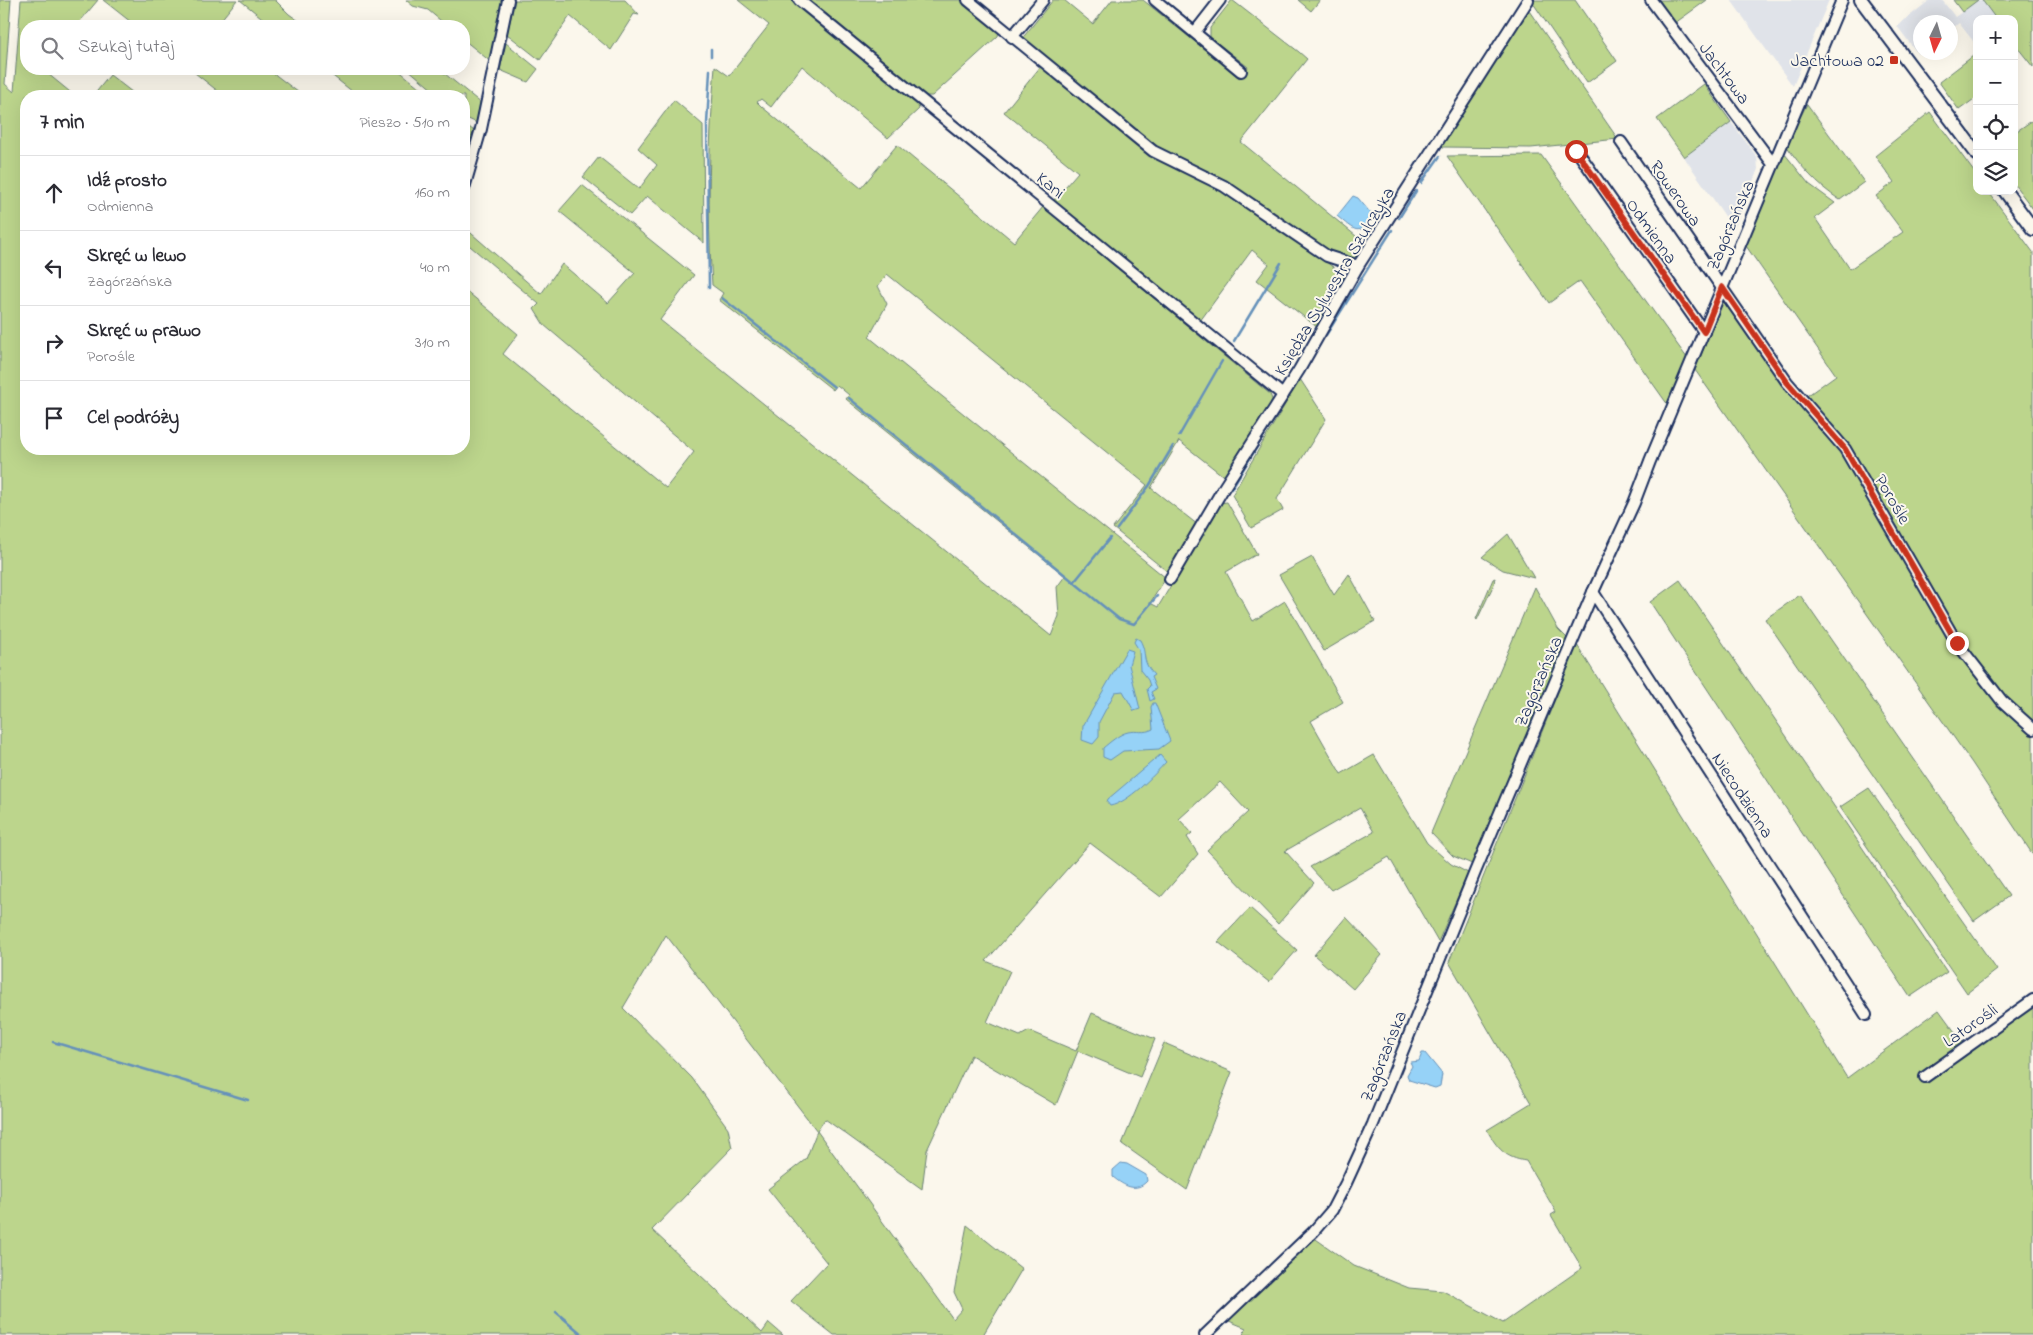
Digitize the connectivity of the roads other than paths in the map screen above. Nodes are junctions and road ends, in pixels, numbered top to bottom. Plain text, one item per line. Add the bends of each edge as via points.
1 (508, 0) edge
2 (800, 0) edge
3 (968, 0) edge
4 (1043, 0) edge
5 (1155, 0) edge
6 (1220, 0) edge
7 (1528, 0) edge
8 (1651, 0) edge
9 (1842, 0) edge
10 (1861, 0) edge
11 (1195, 32) junction
12 (1012, 37) junction
13 (1241, 71) dead end
14 (1621, 142) dead end
15 (1575, 148) dead end
16 (1974, 150) edge
17 (1773, 164) junction
18 (470, 167) edge
19 (2007, 195) edge
20 (2033, 229) edge
21 (1358, 266) junction
22 (1722, 287) junction
23 (1704, 332) junction
24 (1283, 395) junction
25 (1170, 579) dead end
26 (1593, 592) junction
27 (2033, 729) edge
28 (2033, 1000) edge
29 (1866, 1015) dead end
30 (1925, 1077) dead end
31 (1204, 1335) edge

1 - 18 street
2 - 24 street, Kani
3 - 12 street
4 - 12 street
5 - 11 street
6 - 11 street
7 - 21 street, Księdza Sylwestra Szulczyka
8 - 17 street, Jachtowa
9 - 17 street, Zagórzańska
10 - 16 street
11 - 13 street
12 - 21 street via 1153,151 1224,186 1327,256
14 - 22 street, Rowerowa
15 - 23 street, Odmienna
17 - 22 street, Zagórzańska
19 - 20 street
21 - 24 street, Księdza Sylwestra Szulczyka
22 - 23 street, Zagórzańska
22 - 27 street, Porośle via 1787,382 1845,449 1957,643 2002,701
23 - 26 street, Zagórzańska via 1634,503
24 - 25 street, Księdza Sylwestra Szulczyka
26 - 29 street, Niecodzienna
26 - 31 street, Zagórzańska via 1373,1124 1332,1210
28 - 30 street, Latorośli

